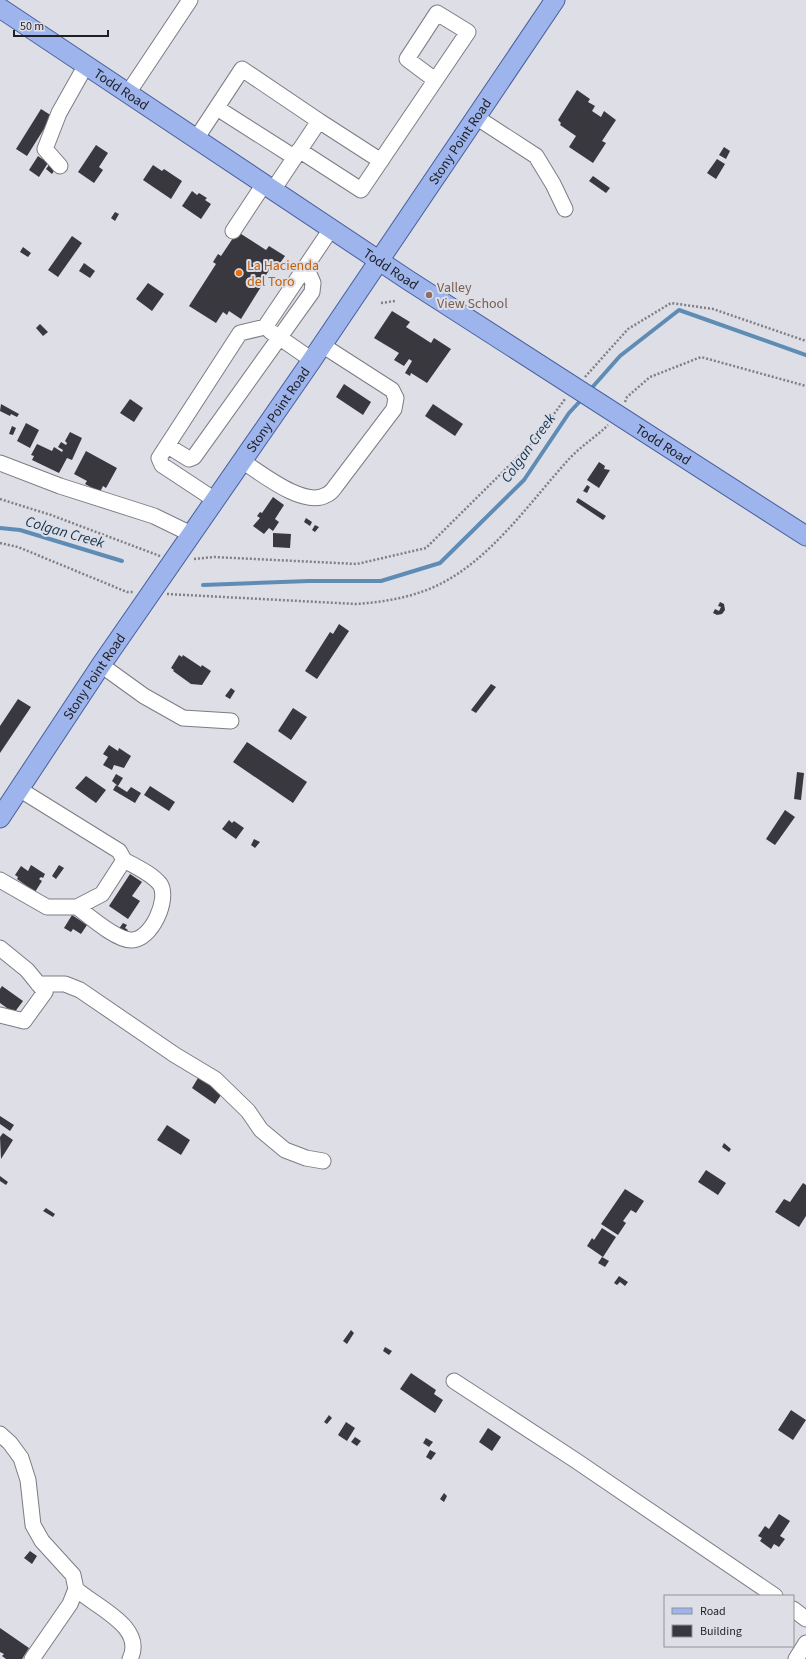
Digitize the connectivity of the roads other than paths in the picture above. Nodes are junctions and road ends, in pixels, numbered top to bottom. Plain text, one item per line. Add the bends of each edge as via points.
1 (190, 0) edge
2 (555, 0) edge
3 (0, 8) edge
4 (86, 65) junction
5 (436, 80) dead end
6 (128, 93) junction
7 (217, 108) junction
8 (476, 117) junction
9 (319, 121) junction
10 (196, 139) junction
11 (297, 154) junction
12 (381, 161) junction
13 (60, 166) dead end
14 (268, 187) junction
15 (565, 209) dead end
16 (331, 229) junction
17 (232, 231) dead end
18 (379, 261) junction
19 (306, 267) junction
20 (265, 327) junction
21 (279, 337) junction
22 (317, 352) junction
23 (168, 446) junction
24 (242, 461) junction
25 (0, 463) edge
26 (215, 500) junction
27 (191, 534) junction
28 (806, 536) edge
29 (101, 665) junction
30 (231, 722) dead end
31 (7, 802) edge
32 (124, 860) junction
33 (0, 880) edge
34 (77, 906) junction
35 (0, 948) edge
36 (38, 984) junction
37 (0, 1015) edge
38 (323, 1161) dead end
39 (454, 1381) dead end
40 (0, 1434) edge
41 (76, 1589) junction
42 (774, 1595) edge
43 (794, 1610) edge
44 (806, 1619) edge
45 (806, 1643) edge
46 (32, 1659) edge
47 (130, 1659) edge
48 (796, 1659) edge

1 - 6 street
2 - 8 main road, Stony Point Road
3 - 4 main road, Todd Road
4 - 6 main road, Todd Road
4 - 13 street via 59,113 45,149
5 - 12 street
6 - 10 main road, Todd Road
7 - 9 street via 242,69
7 - 10 street
7 - 11 street
8 - 15 street via 536,156
8 - 18 main road, Stony Point Road
9 - 11 street
9 - 12 street
10 - 14 main road, Todd Road
11 - 12 street via 362,190
11 - 14 street
14 - 16 main road, Todd Road
14 - 17 street
16 - 18 main road, Todd Road
16 - 19 street
18 - 22 main road, Stony Point Road
18 - 28 main road, Todd Road
19 - 20 street
19 - 21 street via 313,283 312,292
20 - 21 street
20 - 23 street via 240,333
21 - 22 street
21 - 23 street via 194,457 189,459
22 - 24 main road, Stony Point Road
22 - 24 street via 392,390 396,398 394,409 336,487 326,496 312,499 294,494
23 - 26 street via 160,458 162,465
24 - 26 main road, Stony Point Road
25 - 27 street via 60,486 154,516
26 - 27 main road, Stony Point Road
27 - 29 main road, Stony Point Road
29 - 30 street via 144,696 183,718
29 - 31 main road, Stony Point Road
31 - 32 street via 119,851
32 - 34 street via 102,894
32 - 34 street via 161,885 160,913 151,929 140,938 131,940 107,930
33 - 34 street via 47,907
35 - 36 street via 27,970
36 - 37 street via 45,992 24,1021
36 - 38 street via 65,984 80,990 215,1079 248,1111 262,1130 285,1150
39 - 42 street
40 - 41 street via 21,1458 28,1480 33,1525 42,1541 73,1575
41 - 46 street via 70,1604
41 - 47 street via 127,1629 134,1641
43 - 44 street
45 - 48 street

